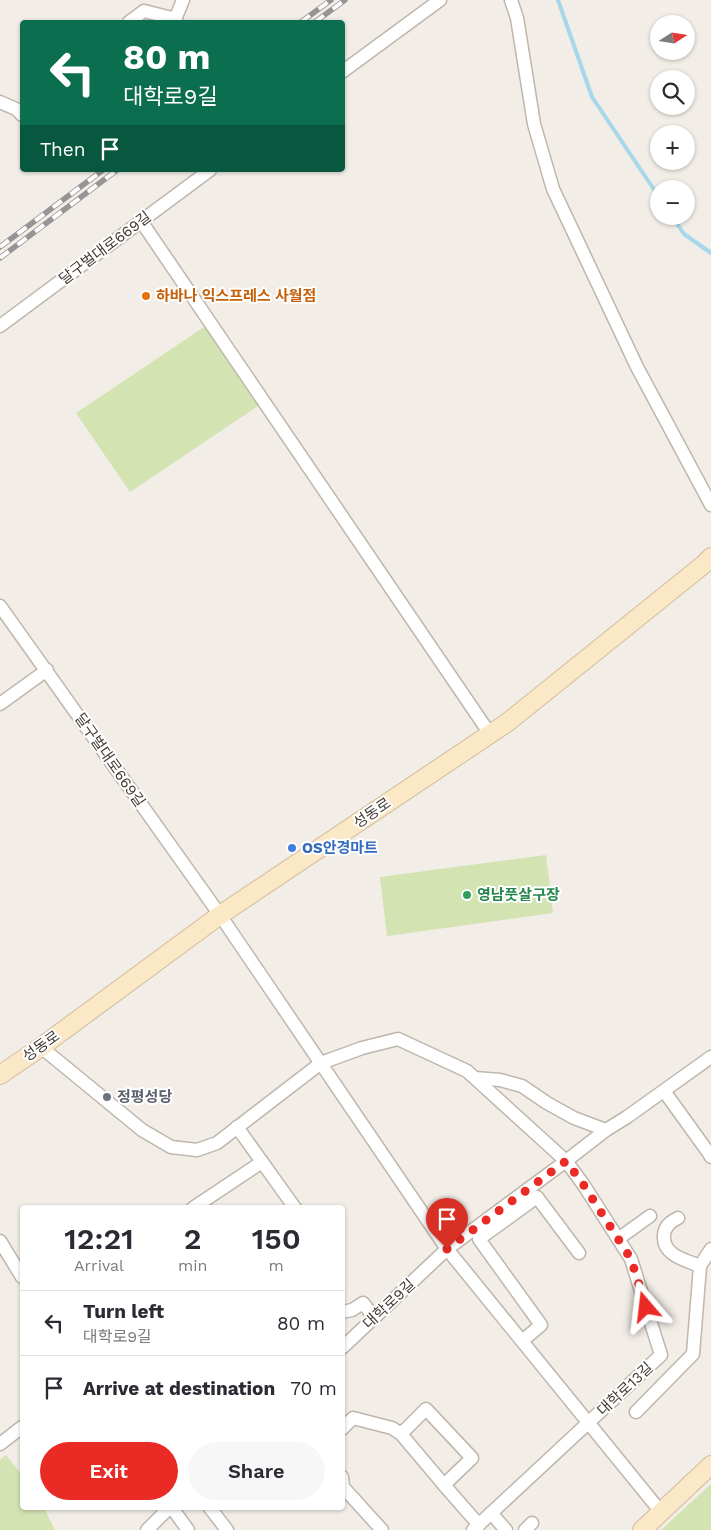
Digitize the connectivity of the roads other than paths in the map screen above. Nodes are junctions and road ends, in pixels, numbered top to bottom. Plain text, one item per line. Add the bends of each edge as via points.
1 (183, 0) edge
2 (440, 0) edge
3 (511, 0) edge
4 (132, 20) edge
5 (172, 20) edge
6 (175, 20) edge
7 (345, 70) edge
8 (0, 102) edge
9 (19, 108) edge
10 (207, 172) edge
11 (141, 221) junction
12 (0, 326) edge
13 (711, 505) edge
14 (711, 557) edge
15 (0, 606) edge
16 (47, 670) junction
17 (0, 704) edge
18 (490, 734) junction
19 (220, 915) junction
20 (42, 1047) junction
21 (711, 1057) edge
22 (321, 1063) junction
23 (0, 1075) edge
24 (475, 1078) junction
25 (664, 1091) junction
26 (237, 1127) junction
27 (606, 1130) junction
28 (711, 1158) edge
29 (566, 1161) junction
30 (262, 1162) junction
31 (198, 1205) edge
32 (293, 1205) edge
33 (650, 1216) dead end
34 (678, 1218) dead end
35 (618, 1239) junction
36 (0, 1241) edge
37 (447, 1249) junction
38 (711, 1249) edge
39 (579, 1253) dead end
40 (700, 1266) junction
41 (20, 1274) edge
42 (345, 1311) edge
43 (374, 1318) junction
44 (522, 1341) junction
45 (345, 1345) edge
46 (636, 1412) dead end
47 (588, 1422) junction
48 (345, 1426) edge
49 (20, 1429) edge
50 (401, 1434) junction
51 (0, 1444) edge
52 (711, 1466) edge
53 (444, 1485) junction
54 (345, 1489) edge
55 (169, 1510) edge
56 (173, 1510) edge
57 (212, 1510) edge
58 (661, 1512) junction
59 (491, 1513) junction
60 (476, 1527) edge
61 (146, 1530) edge
62 (188, 1530) edge
63 (227, 1530) edge
64 (382, 1530) edge
65 (506, 1530) edge
66 (642, 1530) edge

1 - 6 street
2 - 7 street
3 - 13 street via 517,18 534,124 554,189 637,367
4 - 5 street via 144,11
8 - 9 street
10 - 11 street, 달구벌대로669길
11 - 12 street, 달구벌대로669길
11 - 18 street
14 - 18 street, 성동로
15 - 16 street, 달구벌대로669길
16 - 17 street
16 - 19 street, 달구벌대로669길
18 - 19 street, 성동로
19 - 20 street, 성동로
19 - 22 street, 달구벌대로669길
20 - 23 street, 성동로
20 - 26 street, 대학로13길 via 142,1130 171,1146 197,1150 217,1143
21 - 25 street, 대학로9길
22 - 24 street, 대학로13길 via 398,1039 467,1071
22 - 26 street, 대학로13길
22 - 37 street, 달구벌대로669길
24 - 27 street via 522,1086 574,1118
24 - 29 street, 대학로13길
25 - 27 street, 대학로9길
25 - 28 street
26 - 30 street
27 - 29 street, 대학로9길
29 - 35 street, 대학로13길
29 - 37 street, 대학로9길
30 - 31 street
30 - 32 street
33 - 35 street
34 - 40 street via 665,1229 667,1250
35 - 47 street, 대학로13길 via 631,1259 661,1355
36 - 41 street
37 - 43 street, 대학로9길
37 - 44 street, 달구벌대로669길
38 - 40 street
39 - 44 street via 537,1197 479,1239 541,1325
40 - 46 street via 693,1354
42 - 43 street via 363,1303
43 - 45 street, 대학로9길
44 - 47 street, 달구벌대로669길
47 - 58 street, 달구벌대로669길
47 - 59 street, 대학로13길
48 - 50 street via 353,1418 392,1428
49 - 51 street
50 - 53 street
50 - 53 street via 426,1409 472,1458
52 - 58 street
53 - 60 street
54 - 64 street
55 - 61 street
56 - 62 street
57 - 63 street
58 - 66 street
59 - 60 street, 대학로13길
59 - 65 street

